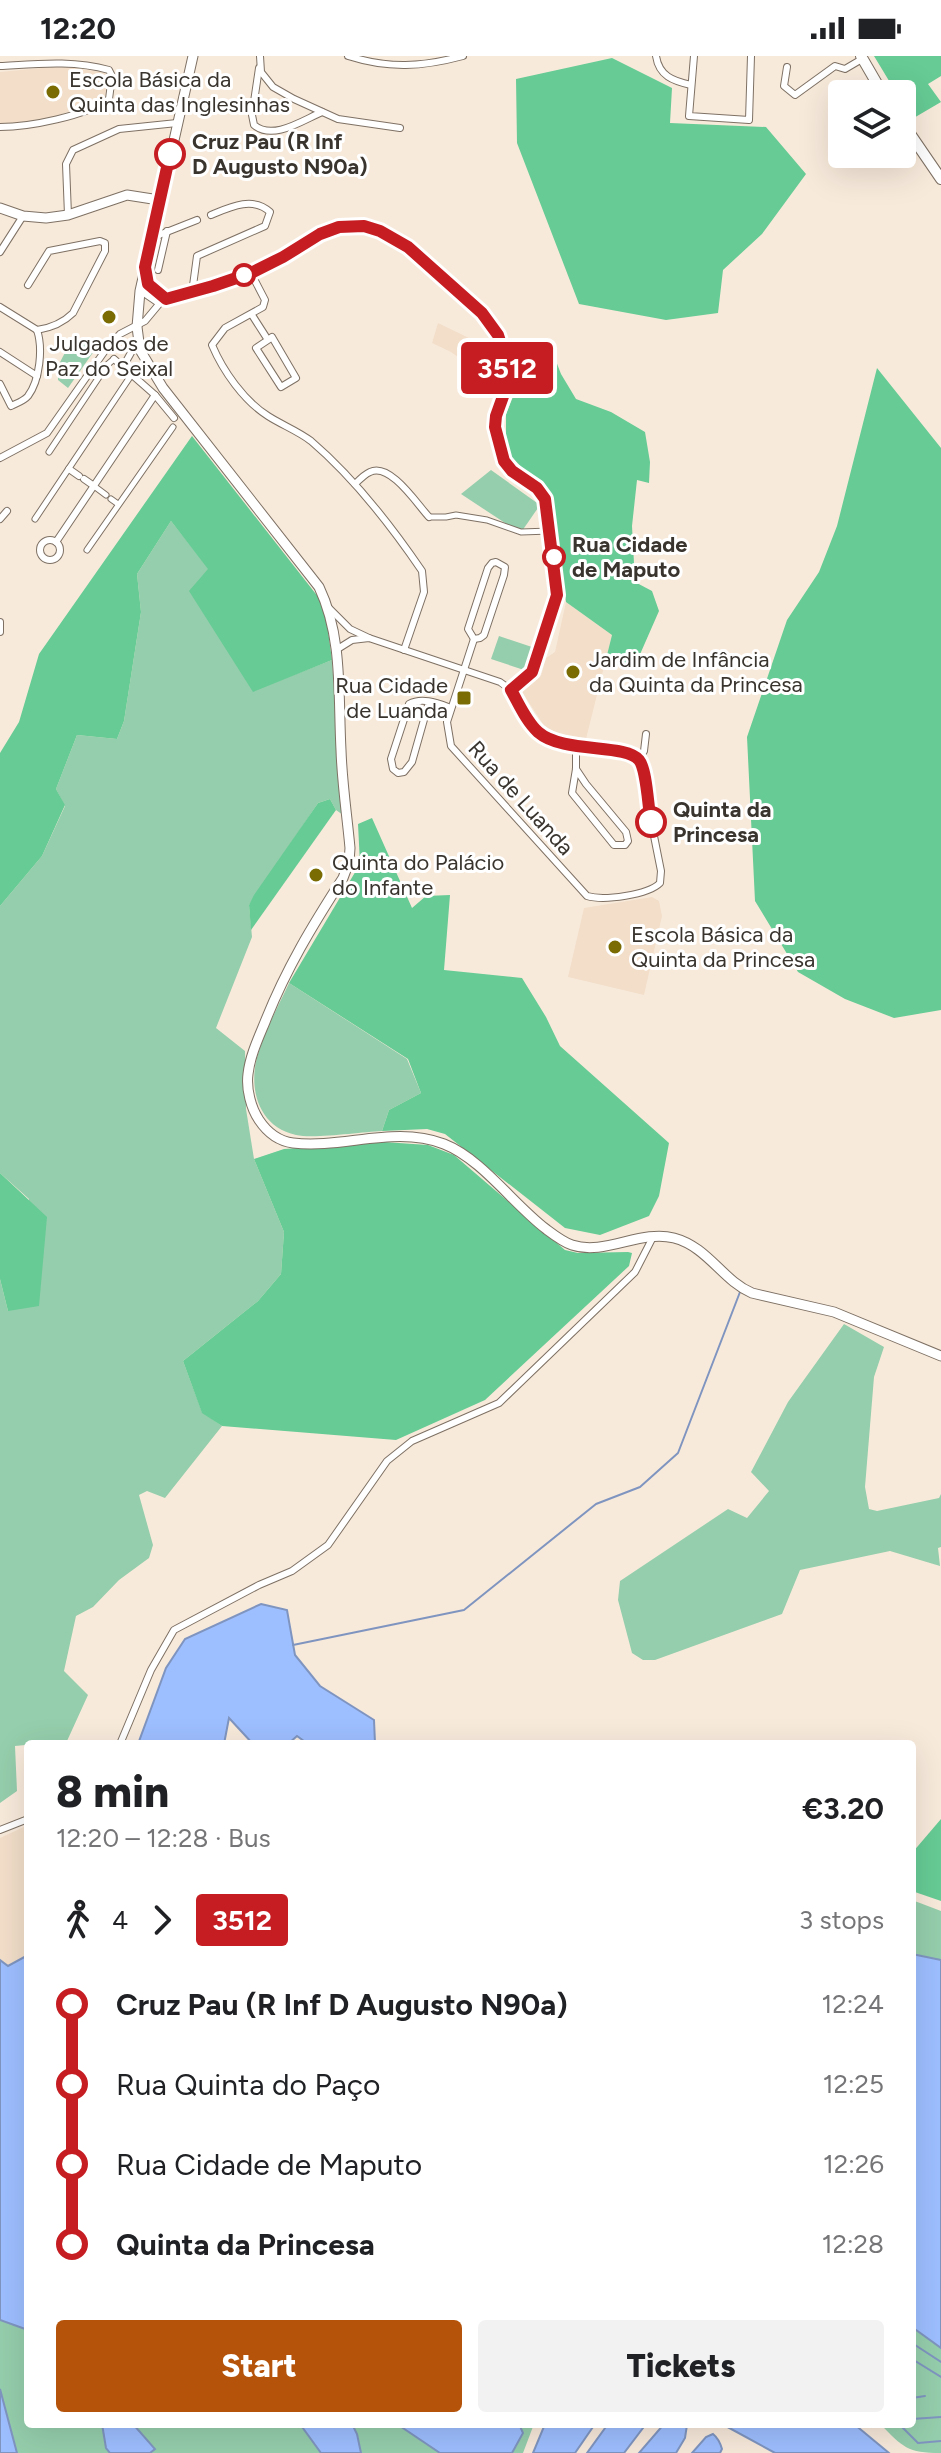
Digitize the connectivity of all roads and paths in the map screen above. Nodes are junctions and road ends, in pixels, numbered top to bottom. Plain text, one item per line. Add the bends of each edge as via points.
1 (193, 56) edge
2 (348, 56) edge
3 (463, 56) edge
4 (656, 56) edge
5 (694, 56) edge
6 (751, 56) edge
7 (861, 57) edge
8 (260, 58) edge
9 (0, 66) edge
10 (787, 67) dead end
11 (875, 80) edge
12 (691, 85) junction
13 (322, 112) junction
14 (177, 123) junction
15 (0, 127) edge
16 (400, 128) dead end
17 (916, 142) edge
18 (941, 179) edge
19 (159, 200) junction
20 (0, 208) edge
21 (68, 215) junction
22 (211, 215) dead end
23 (23, 216) junction
24 (197, 220) dead end
25 (167, 231) junction
26 (153, 234) junction
27 (0, 252) edge
28 (145, 267) junction
29 (158, 270) dead end
30 (251, 273) junction
31 (28, 285) dead end
32 (140, 291) junction
33 (156, 292) junction
34 (192, 293) junction
35 (164, 300) junction
36 (0, 307) edge
37 (252, 315) junction
38 (137, 327) junction
39 (37, 330) junction
40 (138, 340) junction
41 (268, 340) junction
42 (0, 352) edge
43 (114, 359) joint
44 (123, 367) junction
45 (132, 374) junction
46 (37, 376) junction
47 (0, 384) edge
48 (155, 395) junction
49 (174, 418) dead end
50 (173, 427) dead end
51 (49, 452) dead end
52 (0, 458) edge
53 (69, 469) junction
54 (355, 484) junction
55 (94, 486) junction
56 (118, 504) junction
57 (7, 511) dead end
58 (429, 517) joint
59 (0, 519) edge
60 (35, 519) dead end
61 (551, 531) junction
62 (56, 542) dead end
63 (87, 550) dead end
64 (329, 608) junction
65 (0, 622) edge
66 (0, 632) edge
67 (369, 638) junction
68 (474, 639) junction
69 (336, 650) junction
70 (404, 650) junction
71 (464, 669) junction
72 (511, 690) junction
73 (429, 702) junction
74 (451, 708) junction
75 (646, 734) dead end
76 (576, 747) junction
77 (638, 760) junction
78 (576, 769) junction
79 (653, 1237) junction
80 (941, 1356) edge
81 (122, 1740) edge
82 (24, 1821) edge
83 (0, 1830) edge

1 - 14 main road
2 - 3 street via 375,64 412,65
4 - 12 street via 664,75
5 - 12 street
6 - 12 street via 749,120 689,116
7 - 10 street via 845,69 835,66 795,95 784,86
7 - 11 main road
8 - 13 street via 261,72 273,87
8 - 13 street via 254,125 269,133
9 - 15 street via 63,63 94,66 112,76 109,99 98,105 38,124
13 - 16 street
14 - 19 main road
14 - 21 street via 119,129 73,150 66,164
17 - 18 main road
19 - 21 main road via 127,195
19 - 26 main road
20 - 23 main road
21 - 23 main road
22 - 34 street via 237,204 263,206 270,212 265,226 197,256
23 - 27 street
24 - 25 street
25 - 26 street
25 - 29 street
26 - 28 main road
28 - 32 main road
28 - 33 street via 148,284
30 - 34 street
30 - 37 street via 265,300
30 - 61 street via 339,227 364,226 408,247 482,313 498,335 507,363 495,427 500,449 507,466 543,494
31 - 39 street via 49,251 105,243 73,313
32 - 33 street
32 - 35 street via 151,300
32 - 38 main road
33 - 35 street
34 - 35 street
35 - 38 street
36 - 39 street
37 - 41 street
37 - 54 street via 225,328 212,345 219,361 249,401 308,439
38 - 40 main road
38 - 52 street via 109,345 47,433
39 - 46 street
40 - 44 street
40 - 64 main road via 163,388 319,587
41 - 41 street via 272,337 296,378 281,387 256,348
42 - 46 street
43 - 44 street
43 - 51 street
44 - 45 street
45 - 48 street
45 - 53 street
46 - 47 street via 28,396 11,406
48 - 49 street
48 - 55 street
50 - 56 street
53 - 55 street
53 - 60 street
54 - 58 street via 372,470 391,474
54 - 70 street via 424,576 424,592
55 - 56 street
55 - 62 street
56 - 63 street
57 - 59 street
58 - 61 street via 456,515 521,532
61 - 72 street via 556,602 532,672
64 - 67 street via 350,629
64 - 69 main road
65 - 66 street
67 - 69 street
67 - 70 street
68 - 68 street via 484,635 504,575 501,563 488,568 468,629
68 - 71 street, Rua de Luanda
69 - 79 main road via 349,862 286,971 252,1056 247,1076 251,1104 262,1125 274,1137 307,1144 395,1136 445,1144 572,1245 591,1248
70 - 71 street
71 - 72 street
71 - 74 street, Rua de Luanda
72 - 76 street via 540,735
73 - 73 street via 409,704 391,759 398,773 412,762
73 - 74 street
74 - 77 street, Rua de Luanda via 451,746 587,896 648,891 660,883
75 - 77 street
76 - 77 street
76 - 78 street
78 - 78 street via 572,793 614,845 625,845 626,832
79 - 80 main road via 690,1244 752,1293 834,1312
79 - 81 street via 635,1272 499,1403 412,1441 387,1461 328,1545 292,1571 174,1630
82 - 83 street

